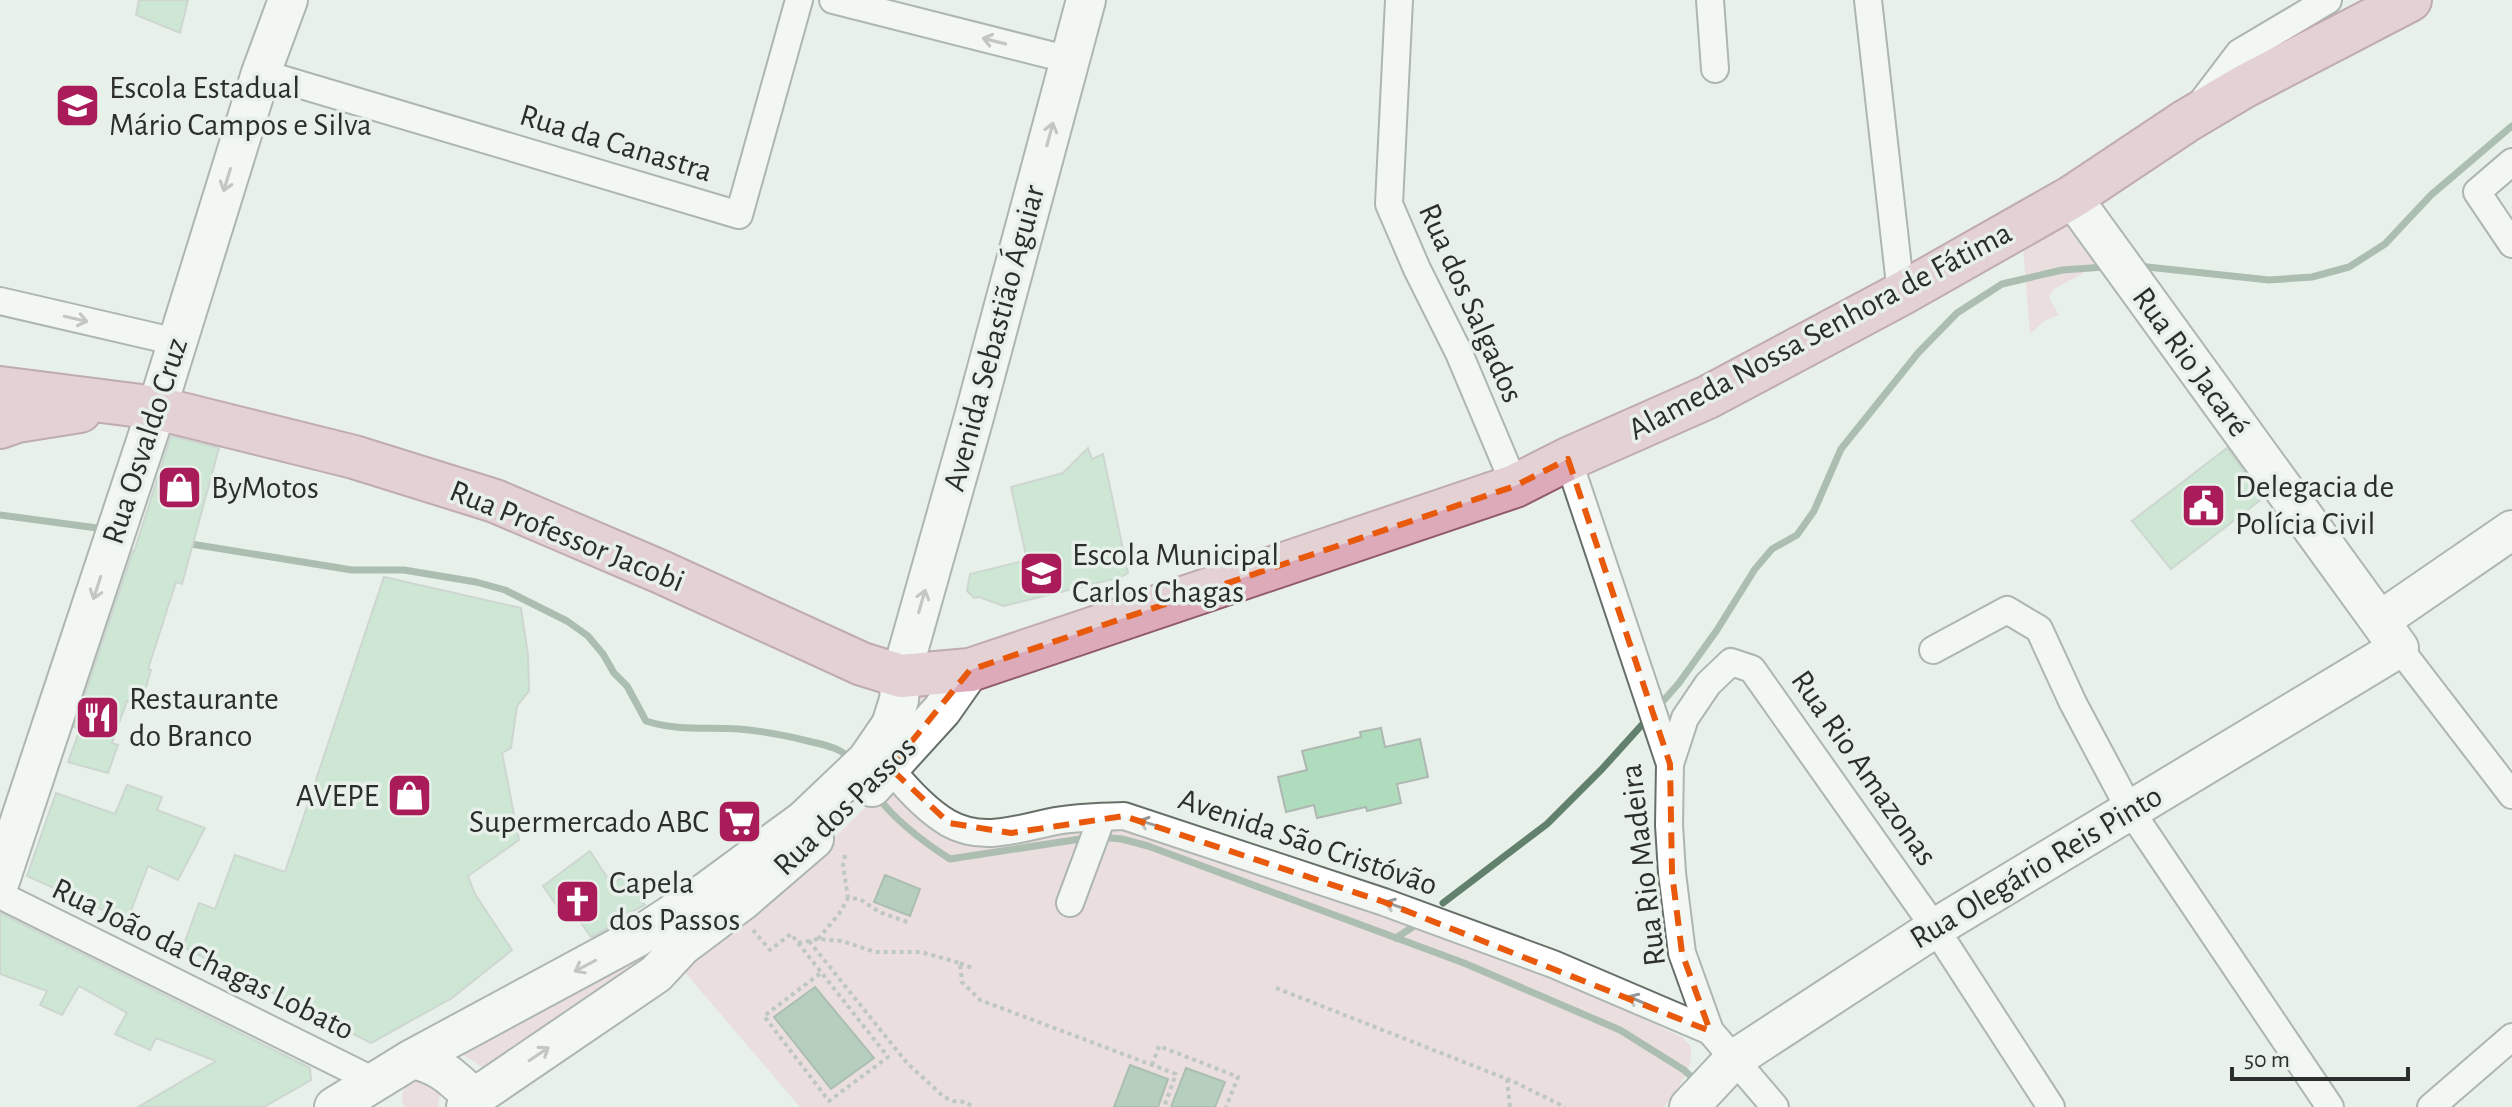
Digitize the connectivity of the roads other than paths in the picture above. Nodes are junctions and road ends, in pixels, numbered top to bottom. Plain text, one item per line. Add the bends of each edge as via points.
1 (288, 0) edge
2 (799, 0) edge
3 (833, 0) edge
4 (1086, 0) edge
5 (1399, 0) edge
6 (1710, 0) edge
7 (1868, 0) edge
8 (2328, 0) edge
9 (2410, 0) edge
10 (1070, 60) junction
11 (1715, 69) dead end
12 (261, 73) junction
13 (2186, 121) junction
14 (2512, 162) edge
15 (2072, 197) junction
16 (2512, 244) edge
17 (1901, 294) junction
18 (0, 301) edge
19 (177, 342) junction
20 (0, 388) edge
21 (145, 406) junction
22 (0, 427) edge
23 (1568, 459) junction
24 (1515, 486) junction
25 (2512, 530) edge
26 (2390, 634) junction
27 (1933, 650) dead end
28 (970, 670) junction
29 (901, 676) junction
30 (1670, 764) junction
31 (870, 775) junction
32 (2512, 795) edge
33 (2130, 810) junction
34 (1102, 817) junction
35 (0, 881) edge
36 (0, 895) edge
37 (1070, 903) dead end
38 (1935, 928) junction
39 (2512, 1037) edge
40 (412, 1059) junction
41 (1709, 1075) edge
42 (381, 1094) edge
43 (476, 1104) edge
44 (334, 1107) edge
45 (1775, 1107) edge
46 (2051, 1107) edge
47 (2330, 1107) edge
48 (2431, 1107) edge

1 - 12 street, Rua Osvaldo Cruz
2 - 12 street, Rua da Canastra via 739,215
10 -> 3 street
4 - 10 street, Avenida Sebastião Águiar
5 - 24 street, Rua dos Salgados via 1389,204
6 - 11 street
7 - 17 street
8 - 13 street via 2239,53
9 - 13 main road, Alameda Nossa Senhora de Fátima
29 -> 10 street, Avenida Sebastião Águiar
12 -> 19 street, Rua Osvaldo Cruz
13 - 15 main road, Alameda Nossa Senhora de Fátima
14 - 16 street via 2477,192
15 - 17 main road, Alameda Nossa Senhora de Fátima
15 - 26 street, Rua Rio Jacaré
17 - 23 main road, Alameda Nossa Senhora de Fátima via 1708,397
18 -> 19 street
19 - 21 street, Rua Osvaldo Cruz
20 - 21 main road, Rua Professor Jacobi
21 - 22 main road
21 - 29 main road, Rua Professor Jacobi via 354,457 495,501 862,664
21 -> 35 street, Rua Osvaldo Cruz
23 - 24 main road, Alameda Nossa Senhora de Fátima
23 - 30 street, Rua Rio Madeira
24 - 28 main road, Alameda Nossa Senhora de Fátima
25 - 26 street, Rua Olegário Reis Pinto
26 - 32 street, Rua Rio Jacaré
26 - 33 street, Rua Olegário Reis Pinto
27 - 33 street via 2007,610 2039,629
28 - 29 main road, Rua Professor Jacobi
28 - 31 street, Rua dos Passos via 942,710
29 - 31 street, Rua dos Passos via 899,700
30 - 38 street, Rua Rio Amazonas via 1685,718 1708,684 1731,662 1752,669
30 - 41 street, Rua Rio Madeira via 1671,861 1682,953
31 - 34 street, Avenida São Cristóvão via 908,790 949,823 979,833 1011,833
31 -> 40 street, Rua dos Passos via 636,938
43 -> 31 street, Rua dos Passos via 656,974 682,946 789,863
33 - 38 street, Rua Olegário Reis Pinto
33 - 47 street
34 - 37 street
41 -> 34 street, Avenida São Cristóvão via 1553,964 1124,816
36 - 42 street, Rua João da Chagas Lobato
38 - 41 street, Rua Olegário Reis Pinto
38 - 46 street, Rua Rio Amazonas
39 - 48 street
40 - 42 street, Rua dos Passos
40 - 43 street via 430,1062
41 - 45 street, Rua Rio Madeira
42 - 44 street, Rua dos Passos

